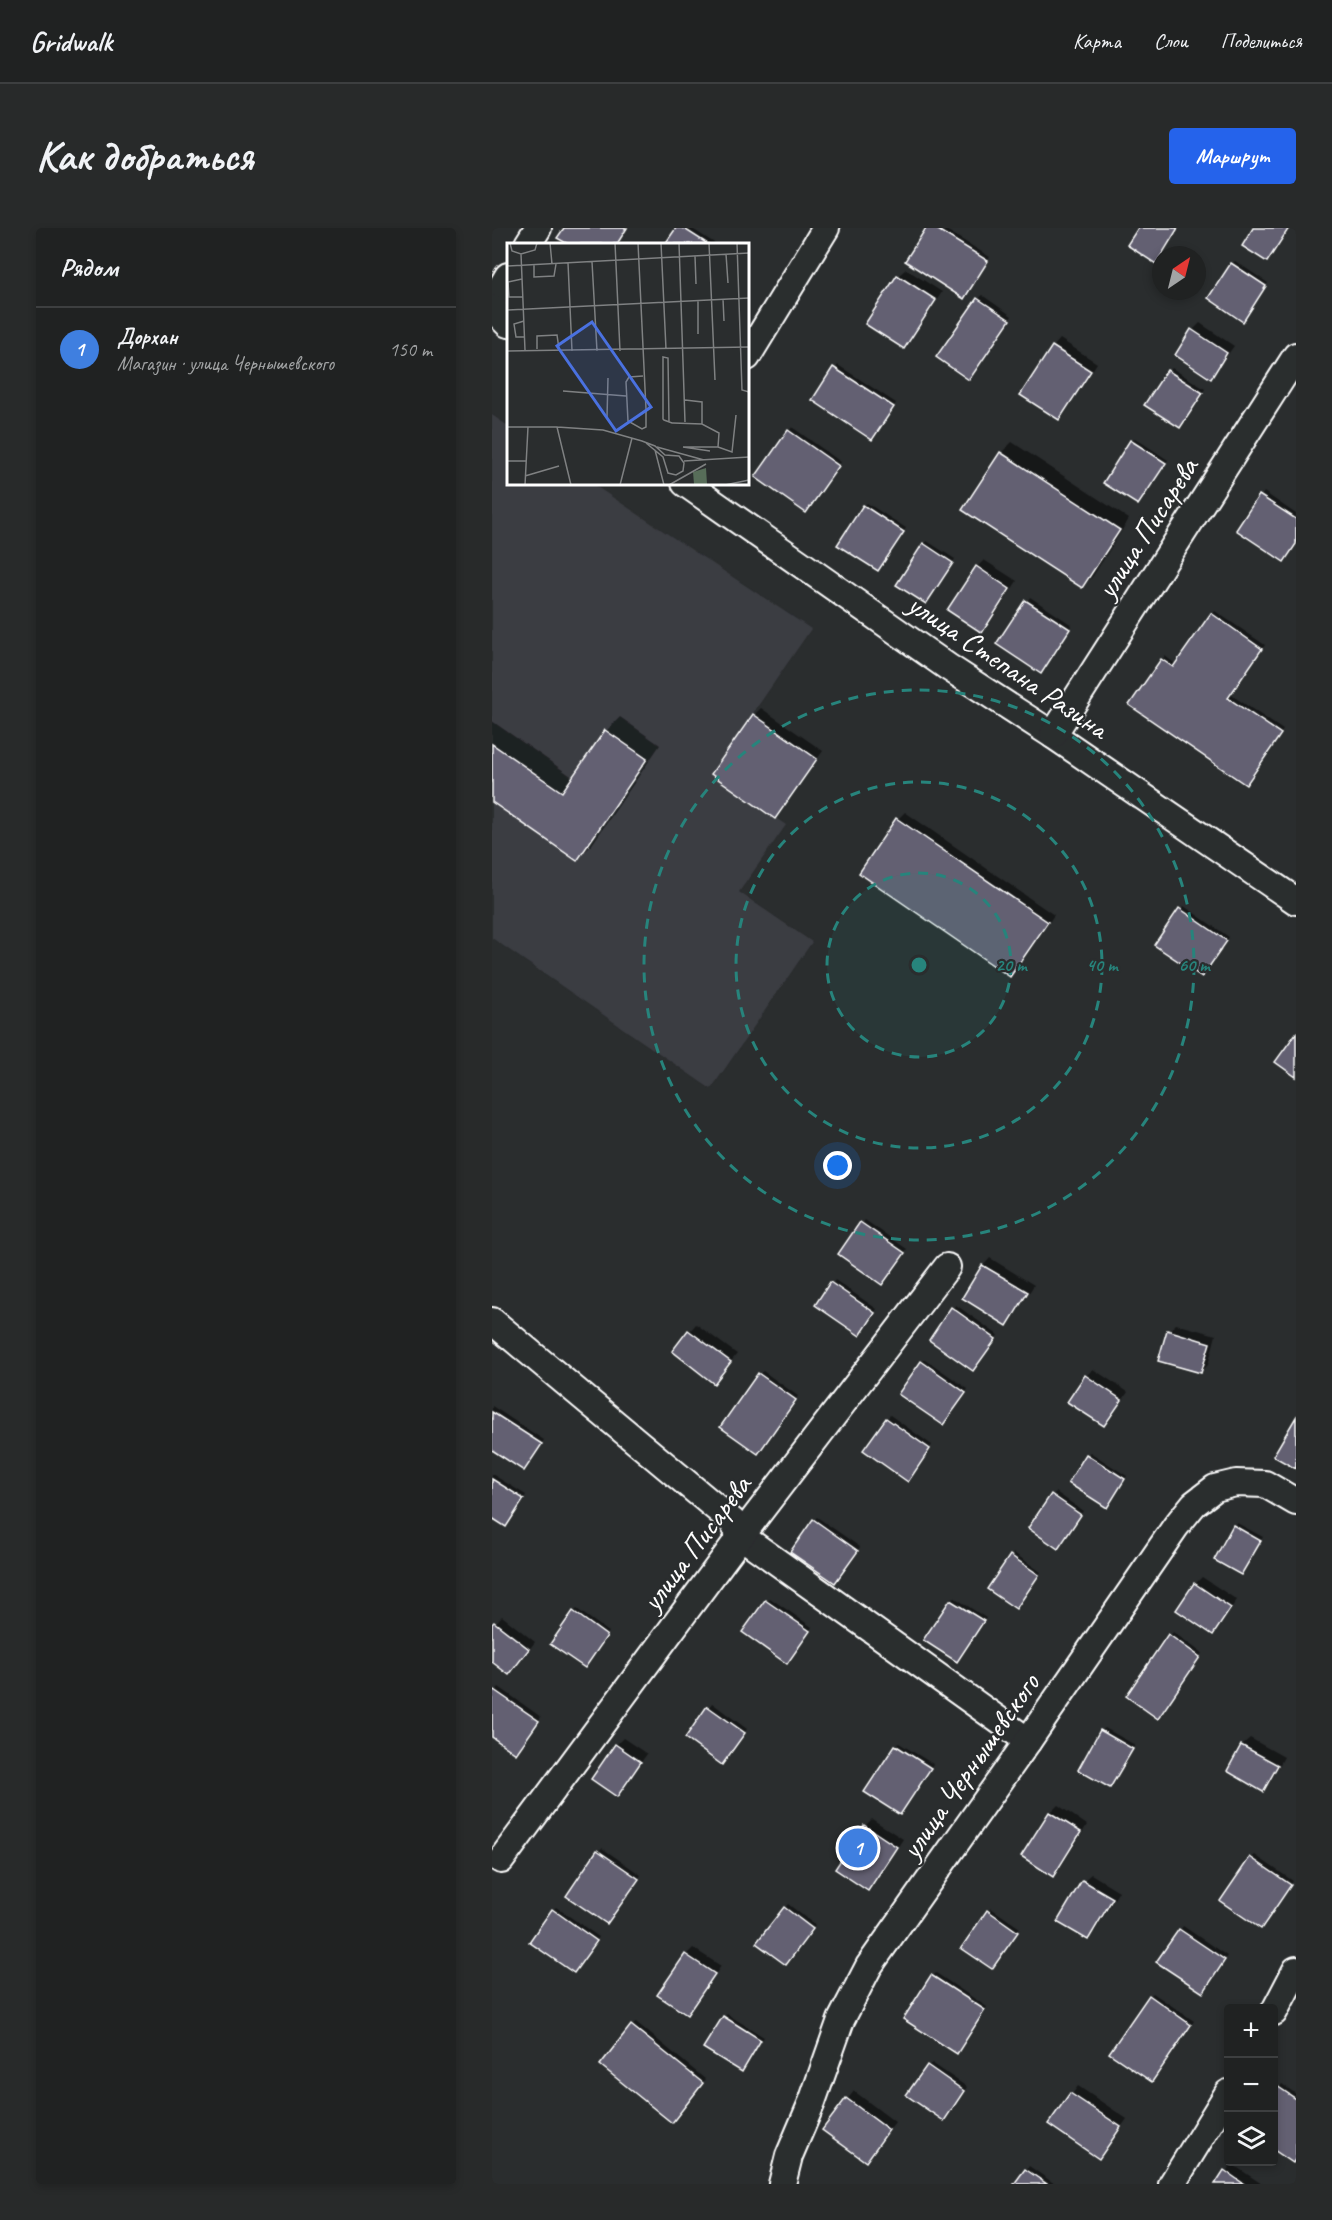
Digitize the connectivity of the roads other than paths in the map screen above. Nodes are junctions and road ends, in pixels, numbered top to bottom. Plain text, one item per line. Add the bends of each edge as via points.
1 (538, 228) edge
2 (826, 228) edge
3 (529, 243) edge
4 (507, 278) edge
5 (492, 303) edge
6 (492, 308) edge
7 (507, 323) edge
8 (748, 355) edge
9 (1296, 356) edge
10 (687, 484) edge
11 (1053, 735) junction
12 (1296, 901) edge
13 (947, 1268) dead end
14 (492, 1321) edge
15 (1296, 1502) edge
16 (741, 1536) junction
17 (1028, 1742) junction
18 (501, 1860) dead end
19 (1296, 1970) edge
20 (1278, 2004) edge
21 (1224, 2100) edge
22 (782, 2184) edge
23 (1172, 2184) edge

1 - 3 street
2 - 8 street
4 - 5 street
6 - 7 street
9 - 11 street, улица Писарева
10 - 11 street, улица Степана Разина via 948,667
11 - 12 street, улица Степана Разина
13 - 16 street, улица Писарева
14 - 16 street via 732,1521
15 - 17 street, улица Чернышевского via 1265,1484 1236,1483 1215,1488 1194,1504
16 - 17 street
16 - 18 street, улица Писарева
17 - 22 street, улица Чернышевского via 869,1966 841,2020
19 - 20 street
21 - 23 street

